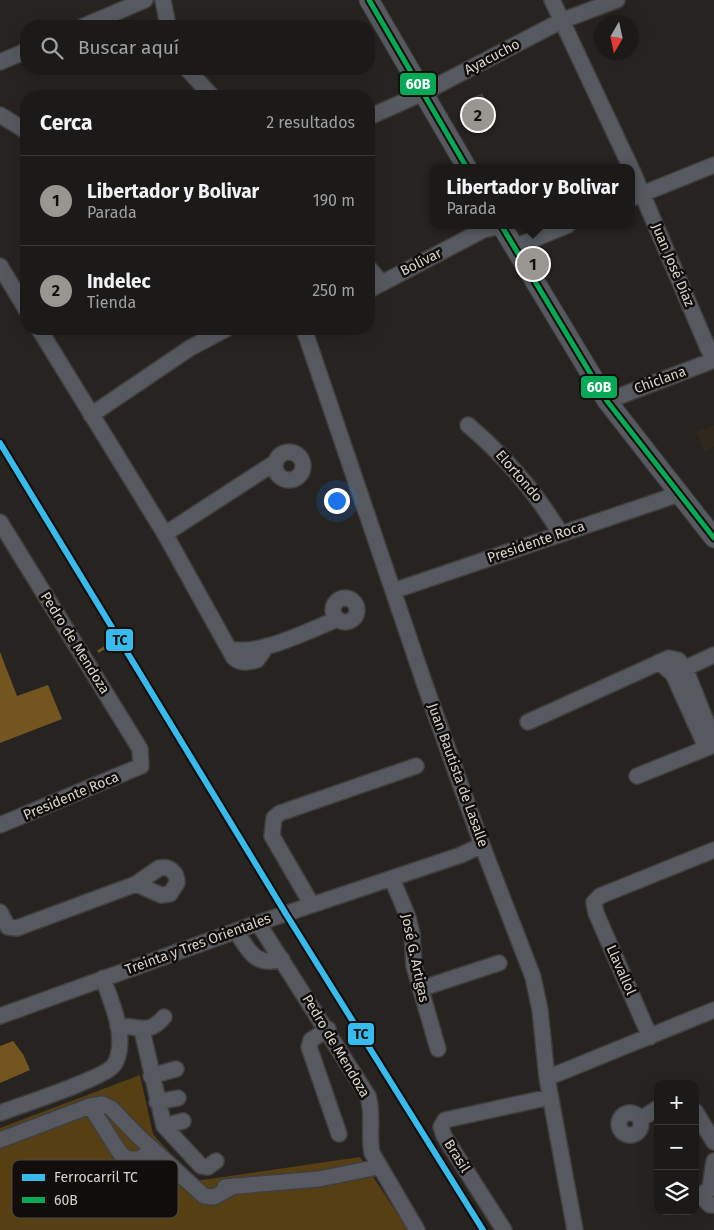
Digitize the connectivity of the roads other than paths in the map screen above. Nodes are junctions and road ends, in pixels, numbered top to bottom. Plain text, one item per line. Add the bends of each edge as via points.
1 (145, 0) edge
2 (163, 0) edge
3 (369, 0) edge
4 (552, 0) edge
5 (617, 0) edge
6 (98, 20) edge
7 (167, 20) edge
8 (561, 21) junction
9 (20, 54) edge
10 (0, 62) edge
11 (193, 75) edge
12 (206, 90) edge
13 (423, 93) junction
14 (375, 114) edge
15 (1, 117) edge
16 (20, 128) edge
17 (465, 164) edge
18 (629, 164) edge
19 (714, 165) edge
20 (637, 196) edge
21 (487, 229) edge
22 (503, 229) edge
23 (559, 229) edge
24 (515, 248) junction
25 (0, 266) edge
26 (20, 286) edge
27 (375, 286) edge
28 (43, 335) edge
29 (198, 335) edge
30 (215, 335) edge
31 (308, 335) edge
32 (190, 348) junction
33 (713, 360) edge
34 (607, 401) junction
35 (92, 415) junction
36 (468, 424) dead end
37 (276, 462) dead end
38 (679, 494) junction
39 (0, 522) edge
40 (165, 534) junction
41 (561, 534) junction
42 (714, 538) edge
43 (393, 591) junction
44 (338, 619) dead end
45 (714, 654) edge
46 (679, 671) junction
47 (528, 722) dead end
48 (711, 745) edge
49 (141, 766) joint
50 (416, 766) dead end
51 (638, 776) dead end
52 (0, 826) edge
53 (482, 845) junction
54 (714, 850) edge
55 (392, 879) junction
56 (136, 884) dead end
57 (375, 884) junction
58 (400, 897) junction
59 (312, 905) junction
60 (0, 912) edge
61 (258, 923) junction
62 (236, 931) junction
63 (282, 960) junction
64 (499, 963) dead end
65 (103, 978) junction
66 (420, 989) junction
67 (714, 1010) edge
68 (0, 1016) edge
69 (164, 1017) dead end
70 (118, 1027) junction
71 (328, 1029) junction
72 (142, 1030) junction
73 (650, 1037) junction
74 (438, 1049) dead end
75 (176, 1069) dead end
76 (151, 1076) junction
77 (547, 1078) junction
78 (550, 1097) junction
79 (178, 1098) dead end
80 (157, 1102) junction
81 (90, 1106) junction
82 (654, 1111) edge
83 (0, 1113) edge
84 (699, 1115) edge
85 (641, 1119) dead end
86 (183, 1121) dead end
87 (164, 1126) junction
88 (339, 1134) dead end
89 (0, 1140) edge
90 (714, 1142) edge
91 (153, 1149) junction
92 (165, 1160) edge
93 (216, 1161) dead end
94 (714, 1161) edge
95 (378, 1167) junction
96 (178, 1172) edge
97 (712, 1188) edge
98 (714, 1205) edge
99 (417, 1230) edge
100 (504, 1230) edge
101 (575, 1230) edge

1 - 6 street
2 - 7 street
3 - 13 main road
4 - 8 street, Juan José Díaz
5 - 8 street, Ayacucho
8 - 13 street, Ayacucho
8 - 18 street, Juan José Díaz
9 - 10 street
11 - 12 street
13 - 14 street, Ayacucho
13 - 17 main road
15 - 16 street
19 - 20 street
20 - 33 street, Juan José Díaz
21 - 27 street, Bolívar
22 - 24 main road
23 - 24 street
24 - 34 main road
25 - 26 street
28 - 35 street
29 - 32 street
30 - 32 street
31 - 43 street, Juan Bautista de Lasalle
32 - 35 street
33 - 34 street, Chiclana
34 - 38 main road
35 - 40 street
36 - 41 street, Elortondo via 520,474 543,503
37 - 40 street
38 - 41 street, Presidente Roca
38 - 42 main road
39 - 49 street, Pedro de Mendoza via 140,749
40 - 44 street via 238,661 257,660 267,646
41 - 43 street, Presidente Roca
43 - 53 street, Juan Bautista de Lasalle
45 - 46 street
46 - 47 street via 678,660 670,658 658,662
46 - 48 street
48 - 51 street
49 - 52 street, Presidente Roca
50 - 59 street via 280,813 274,818 272,836
53 - 55 street, Treinta y Tres Orientales
53 - 77 street, Juan Bautista de Lasalle via 532,977 540,1010
54 - 73 street, Llavallol via 600,896 594,902
55 - 57 street, Treinta y Tres Orientales
55 - 58 street, José G. Artigas
56 - 60 street via 17,928 8,927
57 - 58 street, José G. Artigas via 388,894
57 - 59 street, Treinta y Tres Orientales
58 - 66 street, José G. Artigas via 412,934 414,966
59 - 61 street, Treinta y Tres Orientales
61 - 62 street, Treinta y Tres Orientales
61 - 63 street, Pedro de Mendoza
62 - 63 street via 248,950 261,960 271,963
62 - 65 street, Treinta y Tres Orientales
63 - 71 street, Pedro de Mendoza
64 - 66 street
65 - 68 street, Treinta y Tres Orientales
65 - 70 street
66 - 74 street, José G. Artigas
67 - 73 street
69 - 72 street via 154,1026
70 - 72 street via 129,1025
70 - 83 street via 120,1044 113,1066
71 - 88 street via 311,1040 309,1047
71 - 95 street, Pedro de Mendoza via 368,1096 371,1105 369,1140
72 - 76 street
73 - 77 street
75 - 76 street
76 - 80 street
77 - 78 street, Juan Bautista de Lasalle
78 - 100 street, Brasil via 445,1120 442,1127 444,1136
78 - 101 street, Juan Bautista de Lasalle
79 - 80 street
80 - 87 street
81 - 89 street
81 - 91 street via 102,1104 111,1108
81 - 91 street via 127,1159 140,1159
82 - 85 street
84 - 90 street
86 - 87 street
87 - 93 street via 201,1166 208,1167
91 - 92 street
94 - 97 street
95 - 96 street via 319,1179 234,1186 214,1197 204,1196
95 - 99 street, Pedro de Mendoza
97 - 98 street via 705,1192 705,1200

